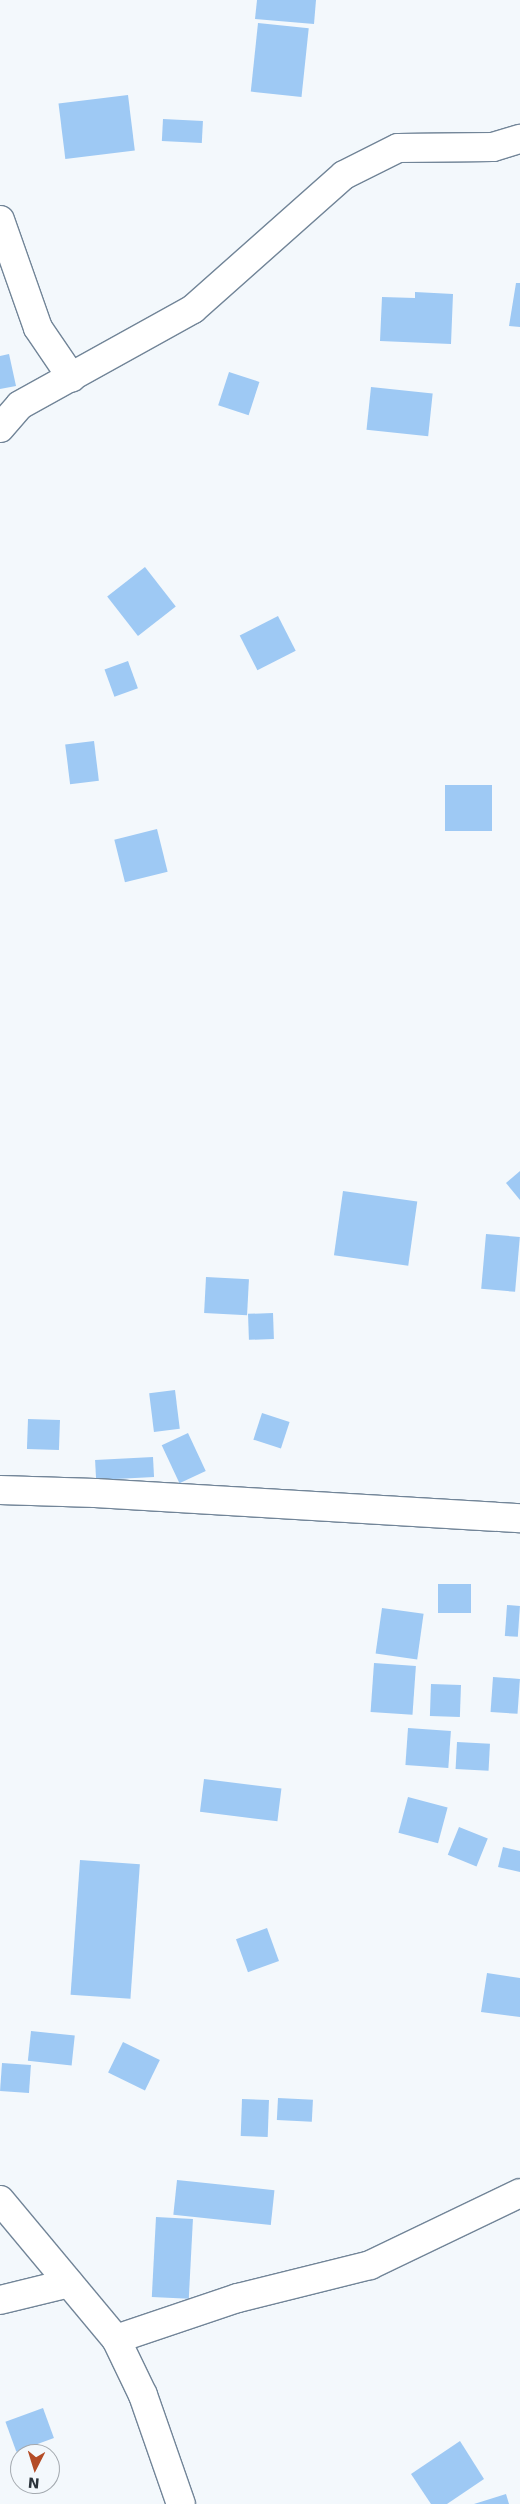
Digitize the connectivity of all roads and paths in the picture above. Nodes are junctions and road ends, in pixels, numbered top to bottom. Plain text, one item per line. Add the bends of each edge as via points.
1 (520, 139) edge
2 (0, 220) edge
3 (72, 378) junction
4 (0, 428) edge
5 (0, 1490) edge
6 (520, 1518) edge
7 (520, 2193) edge
8 (0, 2200) edge
9 (69, 2284) junction
10 (0, 2300) edge
11 (116, 2339) junction
12 (181, 2504) edge

1 - 3 street via 492,147 398,148 375,158 344,175 193,309
2 - 3 street via 38,328
3 - 4 street via 20,405
5 - 6 street via 95,1492
7 - 11 street via 370,2265 238,2298
8 - 9 street
9 - 10 street
9 - 11 street
11 - 12 street via 143,2395

